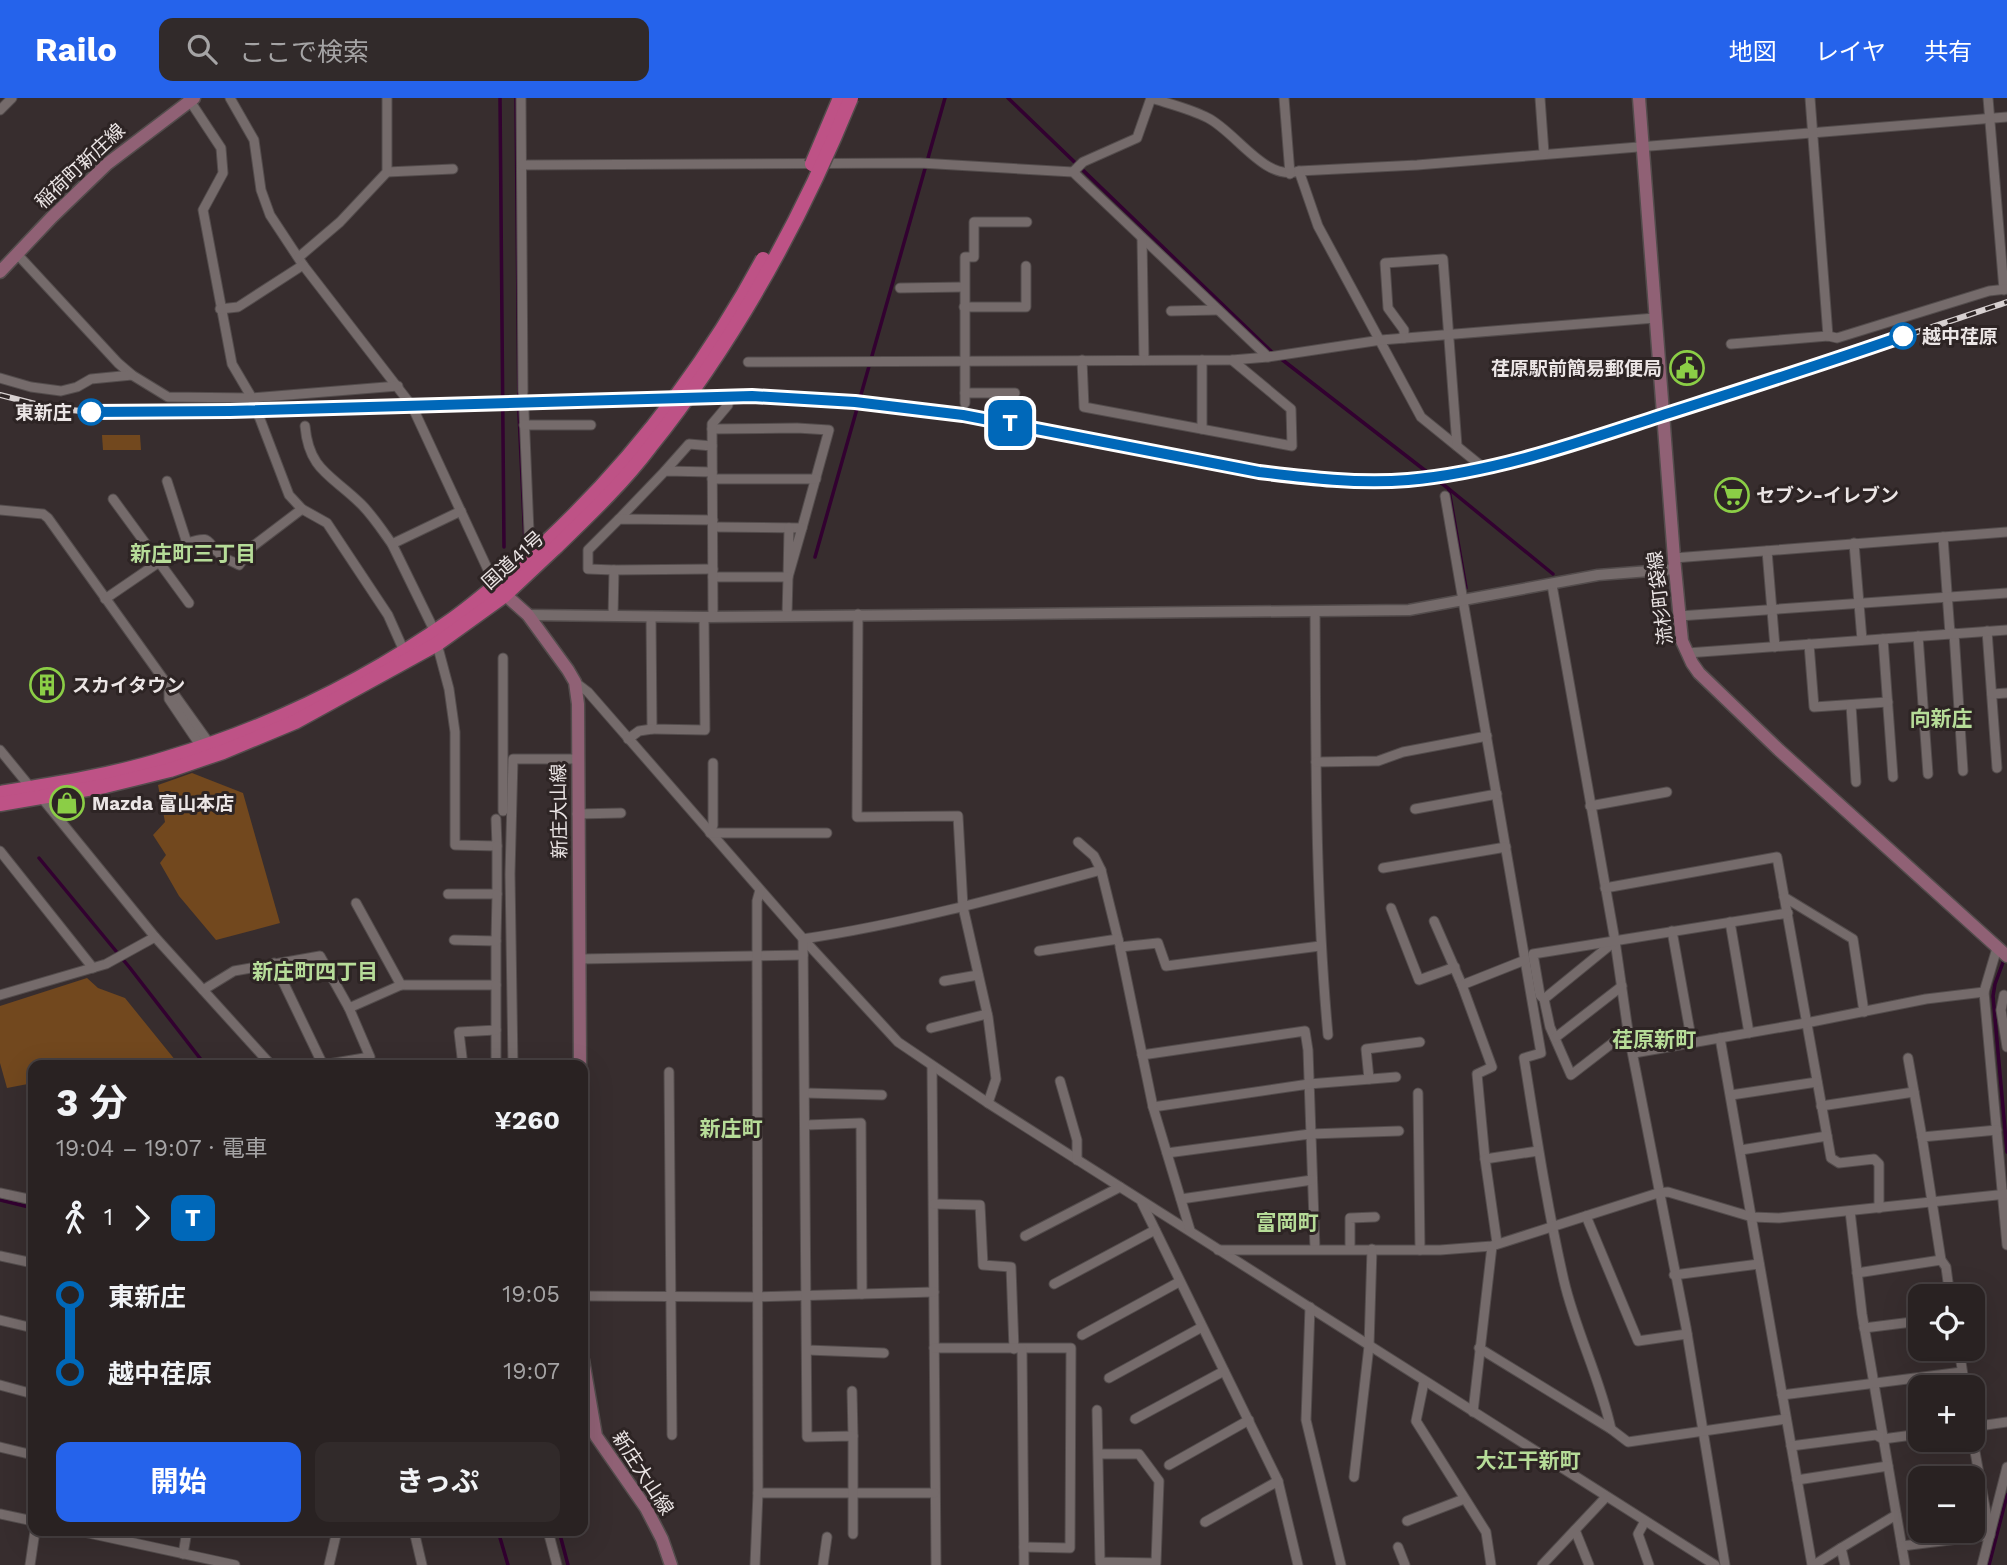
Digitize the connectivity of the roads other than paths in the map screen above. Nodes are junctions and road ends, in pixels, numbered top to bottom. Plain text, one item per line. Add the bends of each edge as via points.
1 (12, 98) edge
2 (230, 98) edge
3 (387, 98) edge
4 (521, 98) edge
5 (840, 98) edge
6 (851, 98) edge
7 (1151, 98) edge
8 (1284, 98) edge
9 (1540, 98) edge
10 (1639, 98) edge
11 (1810, 98) edge
12 (1988, 98) edge
13 (191, 99) edge
14 (0, 110) edge
15 (2007, 117) edge
16 (1990, 119) junction
17 (1813, 133) junction
18 (1643, 146) junction
19 (1544, 153) junction
20 (522, 164) junction
21 (453, 169) dead end
22 (387, 172) junction
23 (1073, 172) junction
24 (1294, 173) junction
25 (1027, 222) dead end
26 (1142, 238) junction
27 (18, 255) junction
28 (301, 261) junction
29 (1026, 266) dead end
30 (0, 272) edge
31 (964, 287) junction
32 (900, 288) dead end
33 (2005, 289) edge
34 (964, 307) junction
35 (220, 309) junction
36 (1171, 310) dead end
37 (1218, 310) junction
38 (1655, 318) junction
39 (1448, 335) junction
40 (1828, 336) junction
41 (1404, 338) junction
42 (1381, 340) junction
43 (1731, 344) dead end
44 (1268, 357) junction
45 (965, 360) junction
46 (1083, 360) junction
47 (1144, 360) junction
48 (1202, 360) junction
49 (1232, 360) junction
50 (748, 362) dead end
51 (132, 375) junction
52 (0, 378) edge
53 (398, 386) junction
54 (523, 392) dead end
55 (1015, 393) dead end
56 (253, 398) junction
57 (728, 405) dead end
58 (524, 411) dead end
59 (524, 425) junction
60 (591, 425) dead end
61 (305, 426) dead end
62 (712, 429) junction
63 (1202, 429) junction
64 (712, 446) junction
65 (1457, 446) junction
66 (1485, 469) dead end
67 (665, 471) junction
68 (712, 476) junction
69 (816, 479) junction
70 (167, 481) dead end
71 (1445, 496) dead end
72 (113, 499) dead end
73 (302, 509) junction
74 (0, 510) edge
75 (461, 511) junction
76 (619, 519) junction
77 (713, 524) junction
78 (789, 528) junction
79 (802, 528) junction
80 (2007, 532) edge
81 (1943, 537) junction
82 (187, 543) junction
83 (1854, 543) junction
84 (392, 544) junction
85 (552, 544) junction
86 (1767, 551) junction
87 (530, 556) junction
88 (159, 562) junction
89 (1675, 563) junction
90 (614, 570) junction
91 (713, 573) junction
92 (788, 577) junction
93 (1552, 585) junction
94 (500, 590) junction
95 (2007, 593) edge
96 (1947, 597) junction
97 (105, 599) junction
98 (1464, 601) junction
99 (189, 603) dead end
100 (1859, 604) junction
101 (1772, 611) junction
102 (1315, 612) junction
103 (858, 614) junction
104 (528, 615) junction
105 (788, 615) junction
106 (613, 616) junction
107 (1679, 616) junction
108 (651, 617) junction
109 (708, 617) junction
110 (2007, 630) edge
111 (1987, 631) junction
112 (1952, 634) junction
113 (1918, 636) junction
114 (436, 638) junction
115 (1883, 639) junction
116 (1862, 640) junction
117 (1809, 644) junction
118 (1775, 647) junction
119 (404, 651) junction
120 (1687, 653) junction
121 (503, 658) dead end
122 (575, 682) junction
123 (2007, 693) edge
124 (1992, 694) junction
125 (1888, 702) junction
126 (1851, 705) junction
127 (652, 729) junction
128 (1487, 736) junction
129 (628, 739) junction
130 (503, 748) junction
131 (0, 750) edge
132 (209, 751) junction
133 (513, 759) junction
134 (577, 759) junction
135 (1316, 762) junction
136 (713, 764) dead end
137 (1997, 768) dead end
138 (1964, 771) dead end
139 (1928, 774) dead end
140 (1893, 777) dead end
141 (1856, 782) dead end
142 (36, 792) junction
143 (1667, 792) dead end
144 (0, 793) edge
145 (1497, 794) junction
146 (0, 804) edge
147 (1590, 806) junction
148 (1415, 809) dead end
149 (621, 813) dead end
150 (578, 814) junction
151 (710, 833) junction
152 (827, 833) dead end
153 (1078, 842) dead end
154 (497, 846) junction
155 (1506, 847) junction
156 (0, 851) edge
157 (1383, 868) dead end
158 (1101, 870) junction
159 (1605, 888) junction
160 (760, 890) junction
161 (448, 894) dead end
162 (497, 894) junction
163 (1784, 897) junction
164 (356, 903) dead end
165 (964, 907) junction
166 (1391, 908) dead end
167 (1788, 913) junction
168 (1434, 921) dead end
169 (1730, 922) junction
170 (1672, 931) junction
171 (155, 937) junction
172 (803, 939) junction
173 (454, 940) dead end
174 (496, 941) junction
175 (1615, 941) junction
176 (1119, 943) junction
177 (1320, 946) junction
178 (1039, 951) dead end
179 (2002, 952) edge
180 (803, 955) junction
181 (757, 956) junction
182 (1527, 957) junction
183 (580, 959) junction
184 (274, 963) junction
185 (1455, 967) junction
186 (93, 968) junction
187 (978, 975) junction
188 (944, 981) dead end
189 (401, 985) junction
190 (496, 985) junction
191 (1462, 985) junction
192 (1622, 986) junction
193 (203, 990) junction
194 (1984, 992) junction
195 (2006, 993) edge
196 (0, 995) edge
197 (1544, 999) junction
198 (349, 1008) junction
199 (1864, 1012) junction
200 (987, 1014) junction
201 (1806, 1023) junction
202 (931, 1028) dead end
203 (496, 1030) junction
204 (1628, 1031) junction
205 (1749, 1033) junction
206 (1328, 1035) dead end
207 (1555, 1038) junction
208 (1720, 1038) junction
209 (1420, 1042) dead end
210 (1692, 1043) junction
211 (2007, 1047) edge
212 (1634, 1053) junction
213 (1142, 1055) junction
214 (1908, 1058) dead end
215 (267, 1060) edge
216 (321, 1060) edge
217 (371, 1060) edge
218 (462, 1060) edge
219 (496, 1060) edge
220 (513, 1060) edge
221 (580, 1060) edge
222 (932, 1066) junction
223 (669, 1072) dead end
224 (1396, 1077) dead end
225 (1369, 1079) junction
226 (1060, 1081) dead end
227 (1817, 1082) junction
228 (1309, 1084) junction
229 (1914, 1092) junction
230 (805, 1093) junction
231 (1418, 1093) dead end
232 (882, 1095) dead end
233 (1731, 1095) junction
234 (988, 1103) junction
235 (1821, 1106) junction
236 (1153, 1107) junction
237 (806, 1125) junction
238 (1997, 1130) junction
239 (1399, 1131) dead end
240 (1310, 1133) junction
241 (1827, 1136) junction
242 (1922, 1137) junction
243 (1741, 1150) junction
244 (1538, 1151) junction
245 (1167, 1153) junction
246 (1485, 1159) junction
247 (1077, 1160) junction
248 (1312, 1180) junction
249 (1120, 1187) junction
250 (1658, 1192) junction
251 (0, 1193) edge
252 (2005, 1194) edge
253 (28, 1199) edge
254 (1181, 1199) junction
255 (1141, 1201) junction
256 (1931, 1203) junction
257 (934, 1204) junction
258 (1879, 1208) junction
259 (1850, 1211) junction
260 (1586, 1216) junction
261 (1376, 1217) dead end
262 (1752, 1217) junction
263 (1553, 1227) junction
264 (1155, 1230) junction
265 (1190, 1230) junction
266 (1025, 1236) dead end
267 (1495, 1244) junction
268 (2007, 1245) edge
269 (1315, 1249) junction
270 (1350, 1249) junction
271 (1372, 1249) junction
272 (1420, 1250) junction
273 (1218, 1251) junction
274 (0, 1256) edge
275 (1941, 1260) junction
276 (28, 1262) edge
277 (1759, 1265) junction
278 (1857, 1273) junction
279 (1674, 1275) junction
280 (1179, 1282) junction
281 (1054, 1284) dead end
282 (1948, 1284) edge
283 (934, 1292) junction
284 (862, 1294) junction
285 (588, 1296) edge
286 (806, 1296) junction
287 (671, 1297) junction
288 (756, 1297) junction
289 (1310, 1307) junction
290 (0, 1320) edge
291 (1908, 1322) edge
292 (28, 1327) edge
293 (1202, 1327) junction
294 (1864, 1328) junction
295 (1687, 1334) junction
296 (1082, 1335) dead end
297 (1369, 1346) junction
298 (934, 1348) junction
299 (1479, 1348) junction
300 (1018, 1349) junction
301 (807, 1350) junction
302 (884, 1353) dead end
303 (1961, 1361) edge
304 (1224, 1371) junction
305 (1962, 1372) junction
306 (1963, 1375) edge
307 (1109, 1378) dead end
308 (1424, 1382) junction
309 (1874, 1384) junction
310 (0, 1385) edge
311 (852, 1391) dead end
312 (28, 1393) edge
313 (1782, 1395) junction
314 (588, 1397) edge
315 (1097, 1410) dead end
316 (1473, 1412) junction
317 (1135, 1419) dead end
318 (1786, 1419) junction
319 (1249, 1420) junction
320 (2007, 1422) edge
321 (1985, 1425) edge
322 (588, 1426) edge
323 (1611, 1429) junction
324 (1703, 1431) junction
325 (672, 1435) dead end
326 (596, 1436) junction
327 (853, 1436) junction
328 (1908, 1436) edge
329 (1883, 1439) junction
330 (1791, 1446) junction
331 (0, 1447) edge
332 (1975, 1452) edge
333 (28, 1454) edge
334 (1098, 1454) junction
335 (1169, 1465) dead end
336 (1888, 1466) junction
337 (2007, 1467) edge
338 (1354, 1476) dead end
339 (1797, 1480) junction
340 (1278, 1481) junction
341 (758, 1493) junction
342 (853, 1493) junction
343 (934, 1493) junction
344 (1606, 1497) junction
345 (1464, 1499) junction
346 (0, 1514) edge
347 (1896, 1515) junction
348 (28, 1520) edge
349 (1407, 1521) dead end
350 (1645, 1521) junction
351 (1205, 1522) dead end
352 (1575, 1530) junction
353 (853, 1534) dead end
354 (1990, 1535) junction
355 (34, 1536) edge
356 (102, 1536) edge
357 (186, 1536) edge
358 (336, 1536) edge
359 (415, 1536) edge
360 (549, 1536) edge
361 (827, 1537) dead end
362 (1902, 1546) junction
363 (1024, 1547) junction
364 (1398, 1547) dead end
365 (1841, 1548) junction
366 (183, 1554) junction
367 (223, 1564) edge
368 (1119, 1564) edge
369 (30, 1565) edge
370 (235, 1565) edge
371 (329, 1565) edge
372 (422, 1565) edge
373 (557, 1565) edge
374 (671, 1565) edge
375 (755, 1565) edge
376 (823, 1565) edge
377 (936, 1565) edge
378 (1024, 1565) edge
379 (1298, 1565) edge
380 (1341, 1565) edge
381 (1405, 1565) edge
382 (1491, 1565) edge
383 (1542, 1565) edge
384 (1589, 1565) edge
385 (1649, 1565) edge
386 (1715, 1565) edge
387 (1725, 1565) edge
388 (1813, 1565) edge
389 (1844, 1565) edge
390 (1905, 1565) edge
391 (1982, 1565) edge

1 - 14 street
2 - 28 street via 254,140 261,190 270,215
3 - 22 street
4 - 20 street
5 - 85 highway, 国道41号, bridge via 820,149 724,328 641,443
6 - 85 highway, 国道41号, bridge via 829,152 733,333 649,449 601,504
7 - 23 street via 1137,138 1083,162
7 - 24 street via 1210,119 1267,167
8 - 24 street
9 - 19 street
10 - 18 main road, 流杉町袋線
11 - 17 street
12 - 16 street
13 - 27 main road, 稲荷町新庄線 via 107,164
13 - 35 street via 221,148 223,173 203,210
15 - 16 street
16 - 17 street
16 - 33 street
17 - 18 street
17 - 40 street
18 - 19 street
18 - 38 main road, 流杉町袋線
19 - 24 street
20 - 23 street via 920,163
20 - 54 street
21 - 22 street
22 - 28 street
23 - 26 street
24 - 42 street
25 - 31 street via 974,222 974,257 965,257
26 - 37 street
26 - 47 street
27 - 30 main road, 稲荷町新庄線
27 - 51 street
28 - 35 street via 238,307
28 - 53 street
29 - 34 street via 1026,307
31 - 32 street
31 - 34 street
33 - 40 street via 1837,338
34 - 45 street
35 - 56 street via 232,364
36 - 37 street
37 - 44 street
38 - 39 street
38 - 89 main road, 流杉町袋線
39 - 41 street
39 - 41 street via 1443,259 1385,263 1388,308 1404,330
39 - 65 street
40 - 43 street
41 - 42 street
42 - 44 street
42 - 65 street via 1422,417
44 - 49 street
45 - 46 street
45 - 50 street
45 - 55 street via 965,398
46 - 47 street
46 - 63 street via 1084,407
47 - 48 street
48 - 49 street
48 - 63 street
49 - 63 street via 1291,409 1292,446
51 - 52 street via 91,379 61,391
51 - 56 street via 168,397
53 - 56 street
53 - 75 street
56 - 73 street via 289,495
57 - 62 street
58 - 59 street
59 - 60 street
59 - 87 street
61 - 84 street via 314,462 360,503
62 - 64 street
62 - 69 street via 829,430
64 - 67 street via 689,444
64 - 68 street
65 - 66 street
67 - 68 street
67 - 76 street
68 - 69 street
68 - 77 street
69 - 79 street
70 - 82 street
71 - 98 street
72 - 88 street
73 - 82 street via 252,547 239,565 221,555 210,540
73 - 119 street via 327,523 388,615
74 - 97 street via 43,514
75 - 84 street
75 - 94 street
76 - 77 street
76 - 90 street via 588,550 588,569
77 - 78 street
77 - 91 street
78 - 79 street
78 - 92 street
79 - 92 street
80 - 81 street
81 - 83 street
81 - 96 street
82 - 88 street
83 - 86 street
83 - 100 street
84 - 114 street
85 - 87 highway, 国道41号
85 - 94 highway, 国道41号
86 - 89 street
86 - 101 street
87 - 94 highway, 国道41号
88 - 97 street
88 - 99 street
89 - 93 street
89 - 107 main road, 流杉町袋線
90 - 91 street
90 - 106 street
91 - 92 street
91 - 109 street
92 - 105 street
93 - 98 street
93 - 147 street
94 - 104 main road, 新庄大山線
94 - 114 highway, 国道41号
95 - 96 street
96 - 100 street
96 - 112 street
97 - 132 street via 169,687 169,699
98 - 102 street via 1409,610
98 - 128 street
100 - 101 street
100 - 116 street
101 - 107 street
101 - 118 street
102 - 103 street
102 - 135 street
103 - 105 street
103 - 165 street via 857,817 958,817
104 - 106 street
104 - 122 main road, 新庄大山線
105 - 109 street
106 - 108 street
107 - 120 main road, 流杉町袋線
108 - 109 street
108 - 127 street
109 - 127 street via 705,730
110 - 111 street
111 - 112 street
111 - 124 street
112 - 113 street
112 - 138 street
113 - 115 street
113 - 139 street
114 - 119 highway, 国道41号
114 - 132 highway, 国道41号 via 295,722
114 - 154 street via 455,732 455,845
115 - 116 street
115 - 125 street
116 - 117 street
117 - 118 street
117 - 126 street via 1814,707
118 - 120 street
119 - 132 highway, 国道41号
120 - 179 main road, 流杉町袋線 via 1699,673 1779,751
121 - 130 street
122 - 129 street
122 - 134 main road, 新庄大山線
123 - 124 street
124 - 137 street
125 - 126 street
125 - 140 street
126 - 141 street
127 - 129 street
128 - 135 street via 1403,751 1378,761
128 - 145 street
129 - 151 street
130 - 133 street
130 - 154 street
131 - 142 street
132 - 142 highway, 国道41号
133 - 134 street
133 - 220 street
134 - 150 main road, 新庄大山線
135 - 177 street
136 - 151 street
142 - 144 highway, 国道41号
142 - 146 highway, 国道41号
142 - 171 street
143 - 147 street
145 - 148 street
145 - 155 street
147 - 159 street
149 - 150 street
150 - 183 main road, 新庄大山線
151 - 152 street
151 - 160 street
153 - 158 street
154 - 162 street
155 - 157 street
155 - 182 street
156 - 186 street
158 - 165 street
158 - 176 street
159 - 163 street via 1777,857
159 - 175 street
160 - 172 street
160 - 181 street
161 - 162 street
162 - 174 street
163 - 167 street
163 - 199 street via 1853,939
164 - 189 street
165 - 172 street
165 - 187 street
166 - 185 street via 1419,980
167 - 169 street
167 - 201 street
168 - 185 street
169 - 170 street
169 - 205 street
170 - 175 street
170 - 210 street
171 - 186 street
171 - 193 street
172 - 180 street
172 - 222 street via 898,1042
173 - 174 street
174 - 190 street
175 - 182 street
175 - 192 street
175 - 197 street
176 - 177 street via 1158,943 1166,966
176 - 178 street
176 - 213 street
177 - 206 street
179 - 194 street
180 - 181 street
180 - 230 street
181 - 183 street
181 - 288 street
182 - 191 street
182 - 197 street
182 - 244 street via 1541,1053 1524,1058
183 - 221 main road, 新庄大山線
184 - 193 street via 234,971
184 - 198 street via 320,956
184 - 216 street
185 - 191 street
186 - 196 street
187 - 188 street
187 - 200 street
189 - 190 street
189 - 198 street
190 - 203 street
191 - 246 street via 1492,1067 1477,1074
192 - 204 street
192 - 207 street
193 - 215 street
194 - 199 street
194 - 238 street
195 - 211 street via 2001,1010
197 - 207 street
198 - 217 street
199 - 201 street
200 - 202 street
200 - 234 street via 996,1079
201 - 205 street
201 - 227 street
203 - 218 street via 459,1032
203 - 219 street
204 - 207 street via 1570,1074
204 - 212 street
205 - 208 street
208 - 210 street
208 - 233 street
209 - 225 street via 1366,1049
210 - 212 street
212 - 250 street
213 - 228 street via 1305,1031
213 - 236 street
214 - 229 street
222 - 234 street
222 - 257 street
223 - 287 street
224 - 225 street
225 - 228 street
226 - 247 street via 1077,1140
227 - 233 street
227 - 235 street
228 - 236 street
228 - 240 street
229 - 235 street
229 - 242 street
230 - 232 street
230 - 237 street
231 - 272 street
233 - 243 street
234 - 247 street
235 - 241 street
236 - 245 street
237 - 284 street via 860,1123
237 - 286 street
238 - 242 street
238 - 252 street
239 - 240 street
240 - 245 street
240 - 248 street
241 - 243 street
241 - 258 street via 1831,1158 1839,1163 1874,1160 1879,1164
242 - 256 street
243 - 262 street
244 - 246 street
244 - 263 street
245 - 254 street
246 - 267 street
247 - 249 street
248 - 254 street
248 - 269 street
249 - 255 street
249 - 266 street
250 - 260 street
250 - 262 street
250 - 279 street
251 - 253 street
252 - 256 street
252 - 268 street
254 - 265 street
255 - 264 street
255 - 265 street
256 - 258 street
256 - 275 street
257 - 283 street
257 - 300 street via 980,1205 983,1265 1011,1266
258 - 259 street
259 - 262 street
259 - 278 street
260 - 263 street
260 - 295 street via 1638,1341
261 - 270 street via 1350,1218
262 - 277 street
263 - 267 street
263 - 323 street via 1576,1326
264 - 280 street
264 - 281 street
265 - 273 street
267 - 272 street
267 - 299 street
269 - 270 street
269 - 273 street
270 - 271 street
271 - 272 street
271 - 297 street
273 - 289 street
274 - 276 street
275 - 278 street
275 - 282 street
277 - 279 street
277 - 313 street
278 - 294 street
279 - 295 street
280 - 293 street
280 - 296 street
283 - 284 street
283 - 298 street
284 - 286 street
285 - 287 street
286 - 288 street
286 - 301 street
287 - 288 street
287 - 325 street
288 - 341 street
289 - 297 street
289 - 380 street via 1306,1420
290 - 292 street
291 - 294 street
293 - 304 street
293 - 307 street
294 - 309 street
295 - 324 street
297 - 308 street
297 - 338 street
298 - 300 street
298 - 343 street
299 - 316 street
299 - 323 street
300 - 363 street
300 - 363 street via 1071,1348 1070,1548
301 - 302 street
301 - 327 street via 807,1437
303 - 305 street
304 - 317 street
304 - 319 street
305 - 306 street
305 - 309 street
308 - 316 street
308 - 345 street via 1416,1422
309 - 313 street
309 - 329 street
310 - 312 street
311 - 327 street
313 - 318 street
314 - 326 main road, 新庄大山線
315 - 334 street
316 - 344 street
318 - 324 street
318 - 330 street
319 - 335 street
319 - 340 street
320 - 321 street
322 - 326 street
323 - 324 street via 1628,1442
324 - 387 street
326 - 374 main road, 新庄大山線 via 646,1508
327 - 342 street
328 - 329 street
329 - 330 street via 1876,1435
329 - 336 street
330 - 339 street
331 - 333 street
332 - 354 street
334 - 368 street via 1100,1562
334 - 368 street via 1139,1454 1159,1482 1156,1563
336 - 339 street
336 - 347 street
337 - 354 street
339 - 388 street
340 - 351 street
340 - 379 street
341 - 342 street
341 - 375 street
342 - 343 street
342 - 353 street
343 - 377 street
344 - 350 street
344 - 352 street
345 - 349 street
345 - 382 street via 1486,1532
346 - 348 street
347 - 362 street
347 - 365 street
350 - 385 street via 1638,1534
350 - 386 street
352 - 383 street
352 - 384 street
354 - 362 street
354 - 391 street
355 - 369 street
356 - 366 street
357 - 366 street
358 - 371 street
359 - 372 street
360 - 373 street
361 - 376 street
362 - 390 street
363 - 378 street
364 - 381 street
365 - 388 street
365 - 389 street
366 - 367 street
367 - 370 street

